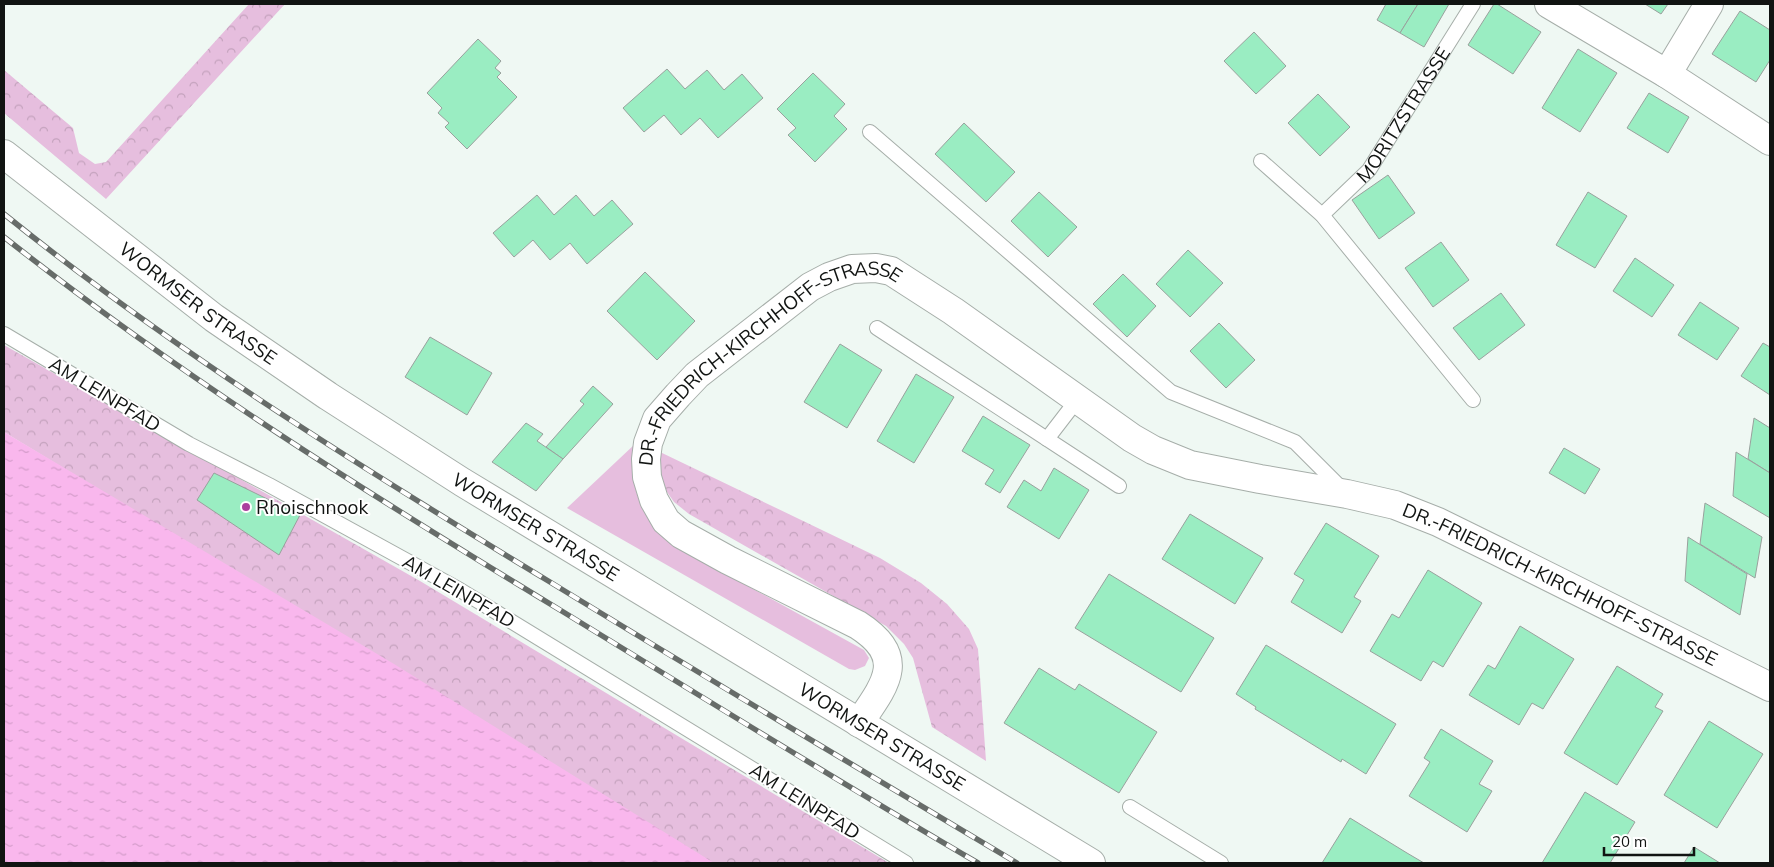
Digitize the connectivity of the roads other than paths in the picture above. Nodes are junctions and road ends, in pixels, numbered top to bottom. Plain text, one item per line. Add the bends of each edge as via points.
1 (1473, 4) edge
2 (1548, 4) edge
3 (1709, 4) edge
4 (1667, 74) junction
5 (870, 132) dead end
6 (1770, 141) edge
7 (4, 154) edge
8 (1261, 161) dead end
9 (1322, 215) junction
10 (877, 328) dead end
11 (4, 334) edge
12 (1077, 400) junction
13 (1473, 400) dead end
14 (1047, 438) junction
15 (1120, 486) dead end
16 (1347, 494) junction
17 (1770, 687) edge
18 (859, 723) junction
19 (1130, 807) dead end
20 (906, 863) edge
21 (1091, 863) edge
22 (1220, 863) edge

1 - 9 lane, MORITZSTRASSE via 1369,170
2 - 4 street
3 - 4 street
4 - 6 street
5 - 16 lane via 1171,392 1295,442
7 - 18 street, WORMSER STRASSE via 214,318 328,396 462,482
8 - 9 lane
9 - 13 lane
10 - 14 lane, DR.-FRIEDRICH-KIRCHHOFF-STRASSE
11 - 20 lane, AM LEINPFAD via 189,444 460,590
12 - 14 lane
12 - 16 street, DR.-FRIEDRICH-KIRCHHOFF-STRASSE via 1132,438 1190,465
12 - 18 street, DR.-FRIEDRICH-KIRCHHOFF-STRASSE via 891,271 852,268 810,287 697,376 657,419 646,459 654,500 666,520 697,544 858,625 881,645 888,668 886,678
14 - 15 lane, DR.-FRIEDRICH-KIRCHHOFF-STRASSE
16 - 17 street, DR.-FRIEDRICH-KIRCHHOFF-STRASSE via 1395,505 1438,522
18 - 21 street, WORMSER STRASSE
19 - 22 lane

